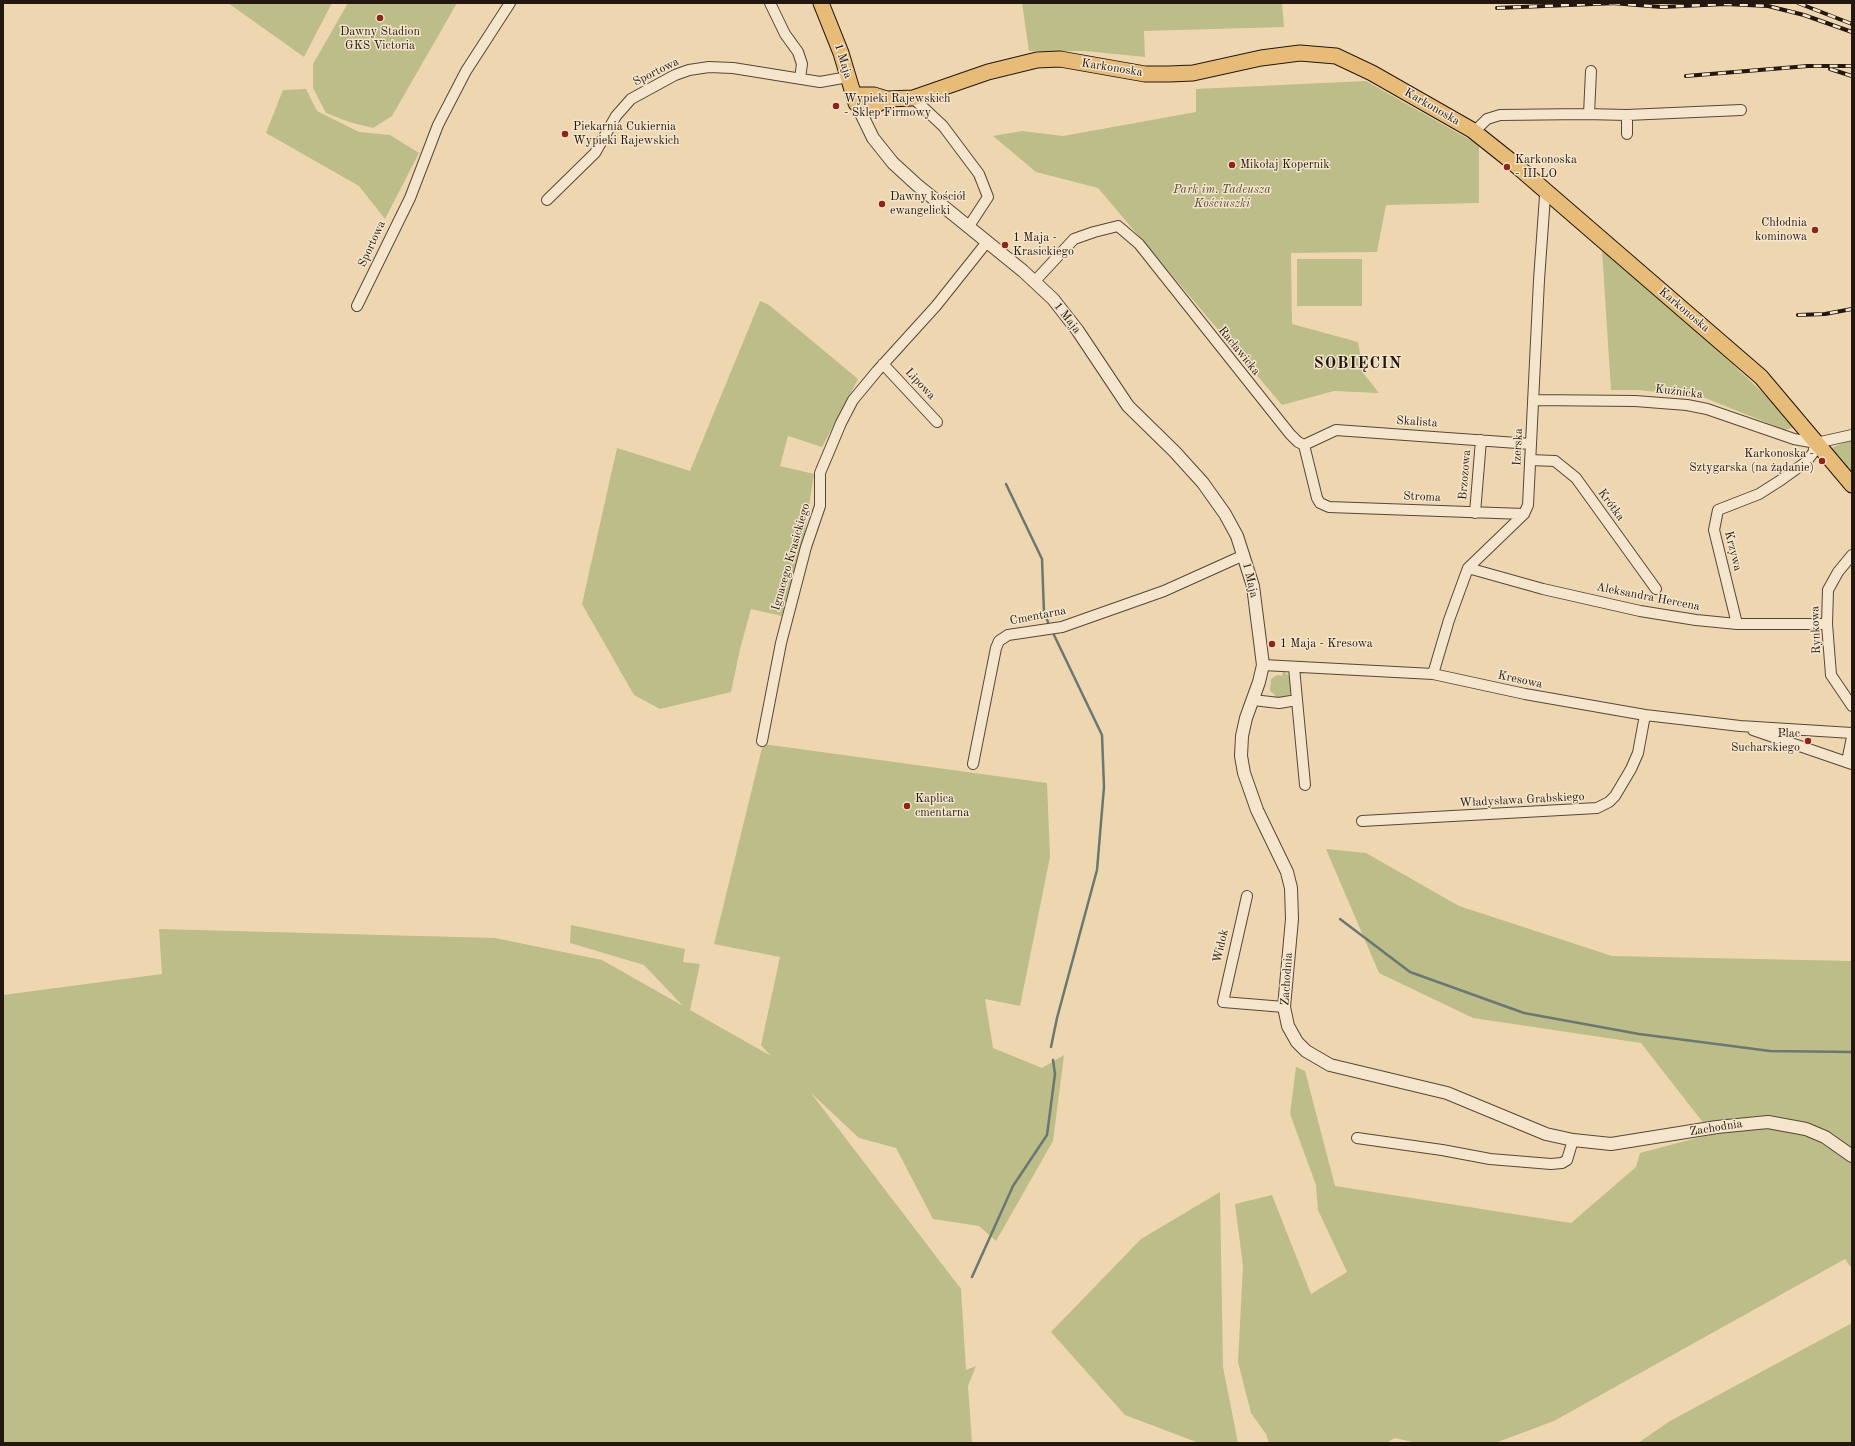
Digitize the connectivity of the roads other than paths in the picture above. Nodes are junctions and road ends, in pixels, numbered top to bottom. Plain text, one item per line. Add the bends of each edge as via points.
1 (510, 3) edge
2 (770, 3) edge
3 (821, 3) edge
4 (1591, 71) dead end
5 (848, 77) junction
6 (800, 78) junction
7 (913, 98) junction
8 (855, 99) junction
9 (882, 102) junction
10 (1741, 110) dead end
11 (1589, 114) junction
12 (1627, 115) junction
13 (866, 125) junction
14 (1474, 132) junction
15 (1628, 134) dead end
16 (1547, 192) junction
17 (547, 200) dead end
18 (970, 226) junction
19 (987, 242) junction
20 (1034, 282) junction
21 (357, 306) dead end
22 (883, 364) junction
23 (1534, 400) junction
24 (937, 422) dead end
25 (1852, 435) edge
26 (1481, 440) junction
27 (1816, 443) junction
28 (1531, 444) junction
29 (1304, 445) junction
30 (1530, 460) junction
31 (1852, 485) edge
32 (1475, 513) junction
33 (1524, 514) junction
34 (1244, 555) junction
35 (1852, 555) edge
36 (1468, 568) junction
37 (1656, 589) dead end
38 (1737, 624) junction
39 (1827, 624) junction
40 (1262, 665) junction
41 (1294, 667) junction
42 (1433, 674) junction
43 (1253, 700) junction
44 (1297, 700) junction
45 (1852, 706) edge
46 (1645, 714) junction
47 (1740, 726) junction
48 (1852, 732) edge
49 (1852, 737) edge
50 (762, 741) dead end
51 (1849, 763) edge
52 (973, 764) dead end
53 (1305, 786) dead end
54 (1362, 821) dead end
55 (1247, 896) dead end
56 (1284, 1007) junction
57 (1356, 1138) dead end
58 (1573, 1140) junction
59 (1852, 1156) edge

1 - 21 street, Sportowa via 466,71 438,125 410,198
2 - 6 street via 785,34 798,52 802,64
3 - 5 main road, 1 Maja
4 - 11 street
5 - 6 street, Sportowa via 820,82
5 - 8 main road, 1 Maja
6 - 17 street, Sportowa via 709,67 689,70 661,82 637,95 623,107 595,153
7 - 9 main road, Karkonoska
7 - 14 main road, Karkonoska via 988,72 1037,60 1060,59 1145,74 1169,74 1193,73 1261,58 1300,53 1336,56 1372,73
7 - 18 street via 943,126 979,174 988,197
8 - 9 main road, Karkonoska via 874,95
8 - 13 street, 1 Maja
9 - 13 street via 868,117
10 - 12 street
11 - 12 street
11 - 14 street via 1500,115 1487,119
12 - 15 street
13 - 18 street, 1 Maja via 893,163
14 - 16 main road, Karkonoska
16 - 23 street, Izerska via 1539,280
16 - 27 main road, Karkonoska via 1756,373
18 - 19 street, 1 Maja
19 - 20 street, 1 Maja
19 - 22 street, Ignacego Krasickiego via 936,306
20 - 29 street, Racławicka via 1074,240 1118,226 1139,244 1290,434
20 - 34 street, 1 Maja via 1053,299 1076,328 1128,406 1206,487 1231,525
22 - 24 street, Lipowa
22 - 50 street, Ignacego Krasickiego via 853,400 820,473 820,506 806,547 781,642
23 - 27 street, Kuźnicka via 1635,401 1687,405 1707,409 1794,439
23 - 28 street, Izerska
25 - 27 street
26 - 28 street, Skalista
26 - 29 street, Skalista via 1336,430
26 - 32 street, Brzozowa
27 - 31 main road, Karkonoska
27 - 38 street, Krzywa via 1813,453 1806,462 1781,480 1759,494 1718,510 1714,530
28 - 30 street, Izerska
29 - 32 street, Stroma via 1317,498 1320,503 1329,507
30 - 33 street, Izerska via 1528,505
30 - 37 street, Krótka via 1555,461 1576,478
32 - 33 street, Stroma
33 - 36 street
34 - 40 street, 1 Maja via 1253,586
34 - 52 street, Cmentarna via 1164,591 1062,627 1008,635 999,641
35 - 39 street, Rynkowa via 1828,590
36 - 38 street, Aleksandra Hercena via 1542,589 1640,611
36 - 42 street
38 - 39 street, Aleksandra Hercena
39 - 45 street, Rynkowa via 1831,675
40 - 41 street, Kresowa
40 - 43 street, Zachodnia
41 - 42 street, Kresowa
41 - 44 street
42 - 46 street, Kresowa via 1525,694
43 - 44 street via 1279,703
43 - 56 street, Zachodnia via 1242,736 1241,756 1244,773 1257,810 1287,872 1291,888 1292,919
44 - 53 street
46 - 47 street, Kresowa
46 - 54 street, Władysława Grabskiego via 1638,752 1631,768 1615,796 1597,808
47 - 48 street
47 - 51 street
49 - 51 street
55 - 56 street, Widok via 1223,1002
56 - 58 street, Zachodnia via 1288,1026 1297,1042 1306,1052 1330,1065 1447,1093 1546,1134
57 - 58 street via 1434,1148 1497,1160 1551,1164 1567,1160
58 - 59 street, Zachodnia via 1611,1144 1717,1127 1768,1122 1806,1129 1824,1137

